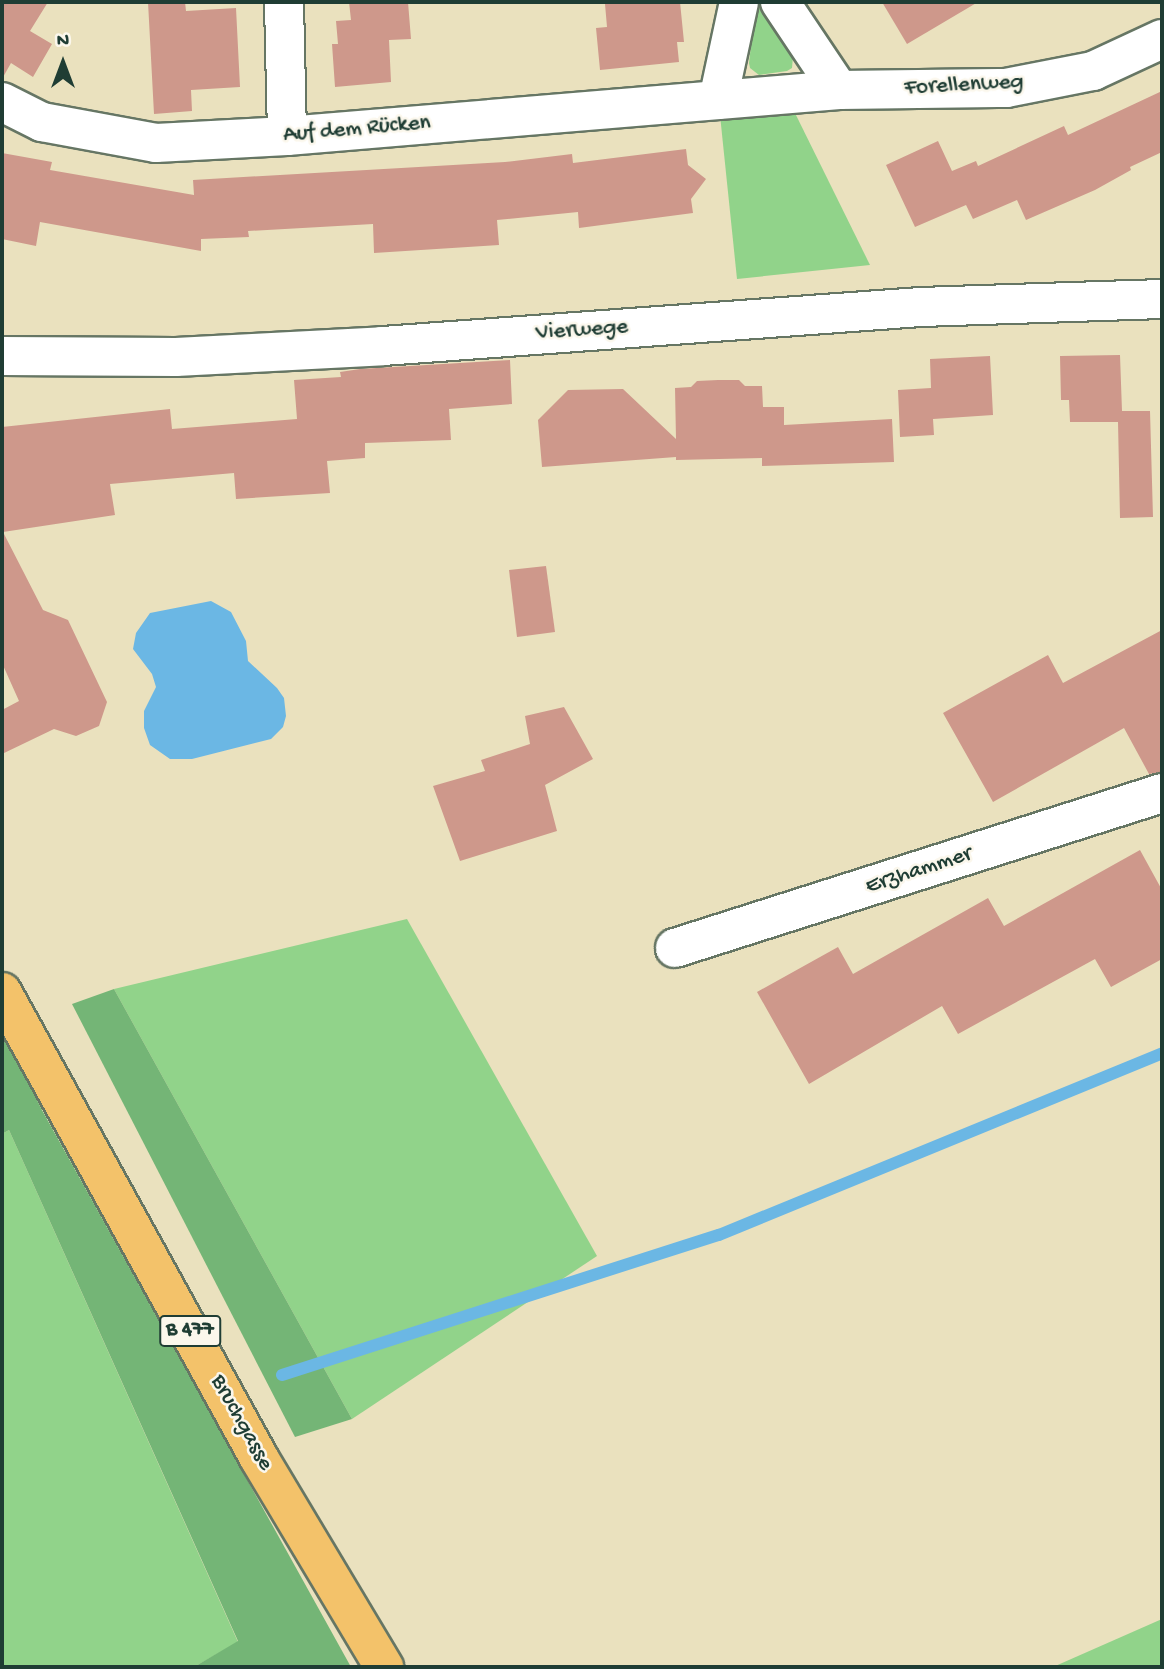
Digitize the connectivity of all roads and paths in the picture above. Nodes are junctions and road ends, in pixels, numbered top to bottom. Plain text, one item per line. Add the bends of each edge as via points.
1 (284, 2) edge
2 (739, 2) edge
3 (780, 2) edge
4 (1162, 39) edge
5 (839, 90) junction
6 (800, 93) joint
7 (718, 100) junction
8 (2, 102) edge
9 (287, 136) junction
10 (1162, 299) edge
11 (2, 356) edge
12 (1162, 793) edge
13 (675, 948) dead end
14 (2, 992) edge
15 (384, 1667) edge

1 - 9 street
2 - 7 street
3 - 5 street
4 - 5 street, Forellenweg via 1093,71 1006,88
5 - 6 street, Forellenweg
6 - 7 street, Auf dem Rücken
7 - 9 street, Auf dem Rücken
8 - 9 street, Auf dem Rücken via 42,122 156,143
10 - 11 street, Vierwege via 921,307 176,357
12 - 13 street, Erzhammer
14 - 15 main road, Bruchgasse / B 477 via 259,1458

